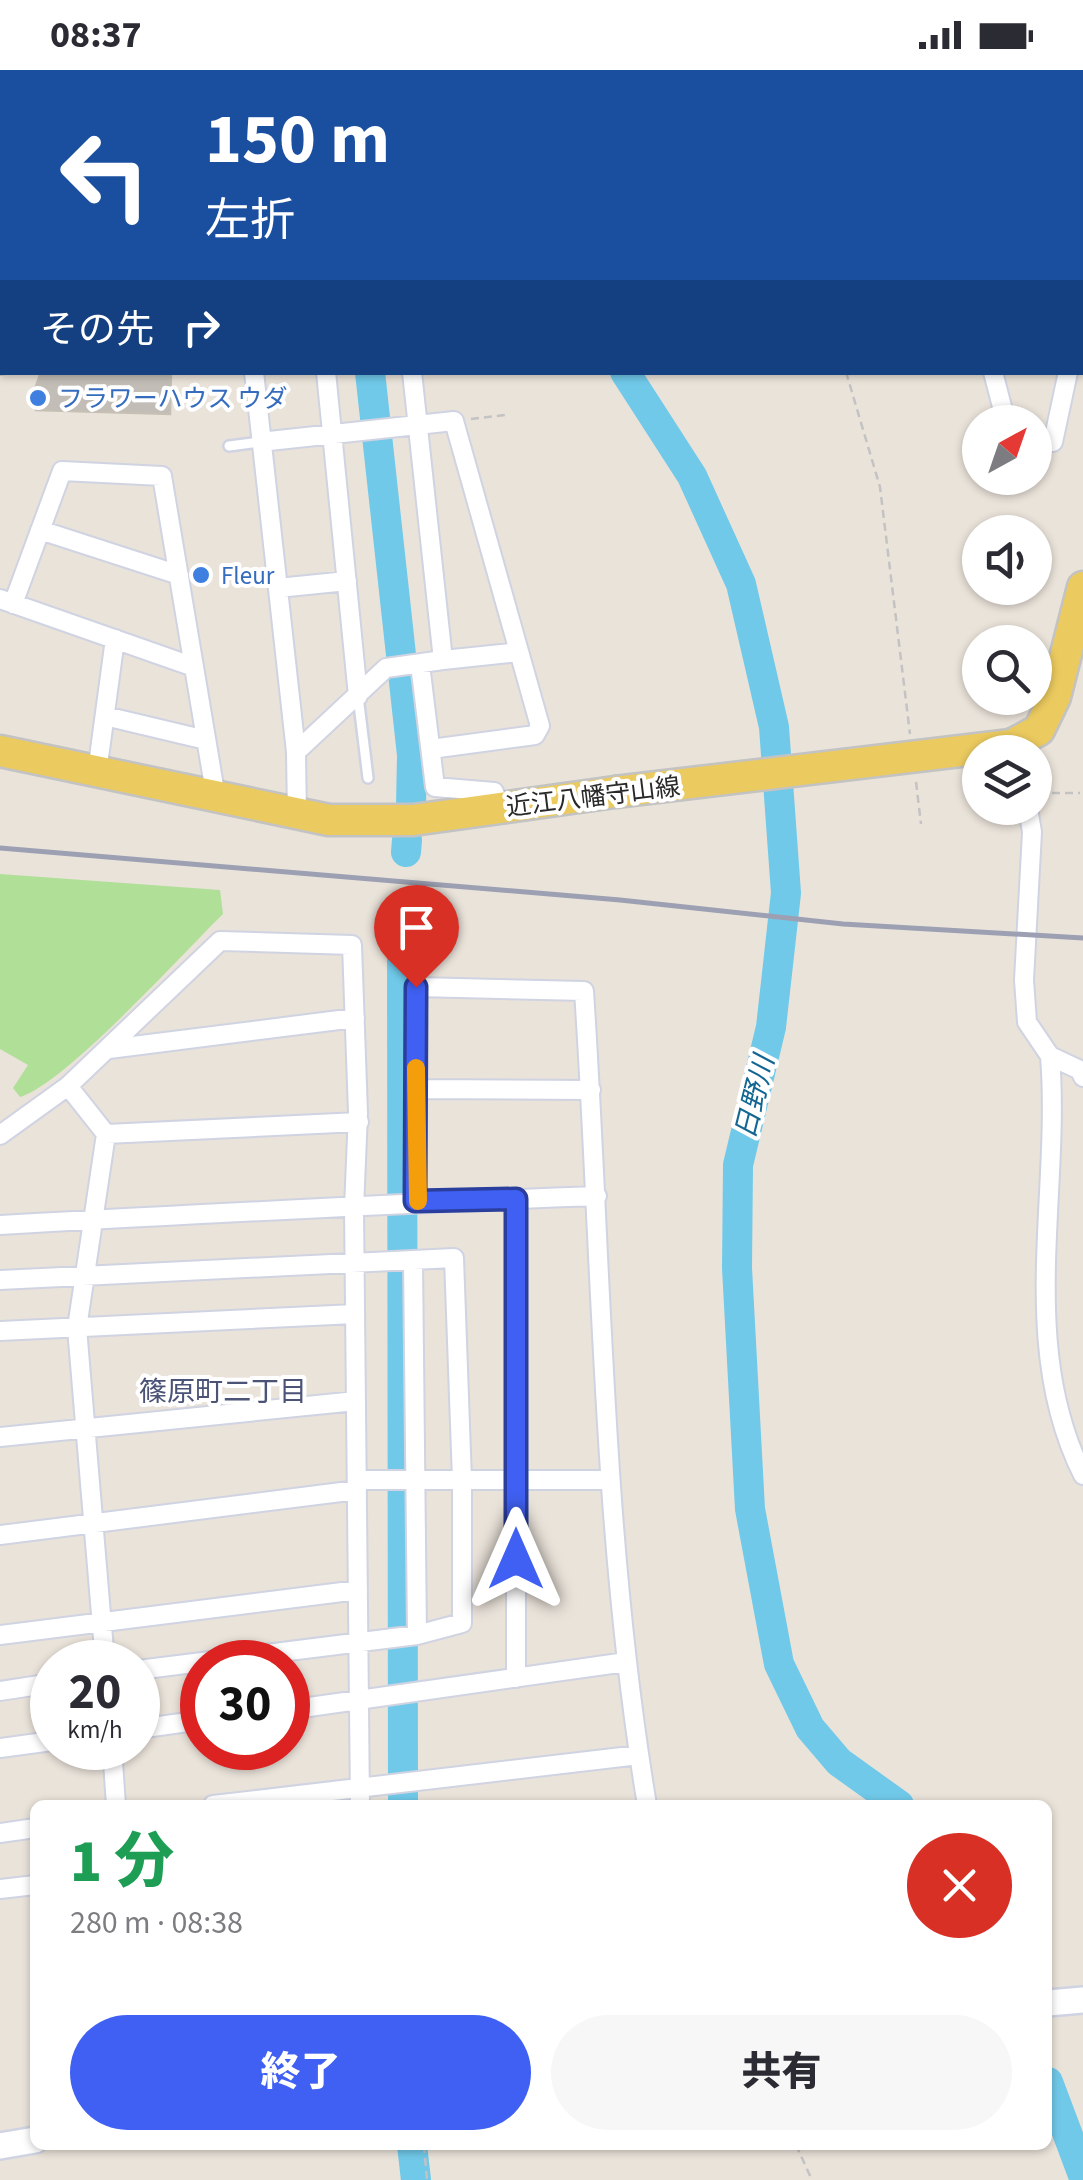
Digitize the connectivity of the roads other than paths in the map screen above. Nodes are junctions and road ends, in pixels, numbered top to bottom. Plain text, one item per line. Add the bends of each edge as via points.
1 (0, 100) edge
2 (0, 110) edge
3 (254, 375) edge
4 (326, 375) edge
5 (412, 375) edge
6 (995, 375) edge
7 (1067, 375) edge
8 (1002, 405) edge
9 (418, 424) junction
10 (333, 434) junction
11 (260, 442) junction
12 (1052, 442) edge
13 (229, 446) dead end
14 (40, 530) junction
15 (179, 575) junction
16 (347, 581) junction
17 (1083, 587) edge
18 (278, 588) junction
19 (7, 601) edge
20 (115, 640) junction
21 (518, 652) junction
22 (443, 660) junction
23 (416, 665) junction
24 (194, 668) junction
25 (358, 696) junction
26 (104, 716) junction
27 (1030, 735) edge
28 (206, 740) junction
29 (431, 749) junction
30 (0, 752) edge
31 (296, 752) junction
32 (962, 752) edge
33 (97, 772) junction
34 (368, 778) dead end
35 (216, 798) junction
36 (501, 808) junction
37 (296, 816) junction
38 (1032, 825) edge
39 (355, 1018) junction
40 (109, 1049) junction
41 (1050, 1056) junction
42 (1083, 1077) edge
43 (68, 1086) junction
44 (416, 1089) junction
45 (591, 1090) junction
46 (358, 1122) junction
47 (0, 1134) edge
48 (106, 1134) junction
49 (597, 1196) junction
50 (516, 1199) junction
51 (406, 1202) junction
52 (354, 1208) junction
53 (92, 1220) junction
54 (0, 1225) edge
55 (405, 1260) junction
56 (355, 1264) junction
57 (84, 1276) junction
58 (0, 1280) edge
59 (355, 1314) junction
60 (77, 1328) junction
61 (0, 1331) edge
62 (356, 1401) junction
63 (86, 1431) junction
64 (0, 1436) edge
65 (1083, 1474) edge
66 (516, 1479) junction
67 (406, 1480) junction
68 (462, 1480) junction
69 (610, 1480) junction
70 (357, 1485) junction
71 (93, 1526) junction
72 (0, 1535) edge
73 (358, 1590) junction
74 (101, 1622) junction
75 (0, 1634) edge
76 (406, 1635) junction
77 (358, 1639) junction
78 (102, 1640) edge
79 (626, 1662) junction
80 (160, 1667) edge
81 (516, 1678) junction
82 (30, 1686) edge
83 (0, 1691) edge
84 (358, 1701) junction
85 (310, 1707) edge
86 (30, 1743) edge
87 (0, 1748) edge
88 (639, 1754) junction
89 (114, 1770) edge
90 (360, 1796) edge
91 (116, 1800) edge
92 (295, 1800) edge
93 (646, 1800) edge
94 (30, 1829) edge
95 (0, 1833) edge
96 (30, 1886) edge
97 (0, 1889) edge
98 (1083, 2000) edge
99 (1052, 2003) edge
100 (30, 2141) edge
101 (0, 2146) edge

1 - 2 street
3 - 11 street
4 - 10 street
5 - 9 street
6 - 8 street
7 - 12 street
9 - 10 street
9 - 21 street via 454,422
9 - 22 street
10 - 11 street
10 - 16 street
11 - 13 lane
11 - 18 street
14 - 15 street
14 - 15 street via 62,472 162,476
14 - 19 street
15 - 24 street
16 - 18 street
16 - 25 street
17 - 27 main road, 近江八幡守山線 via 1055,696
18 - 31 street
19 - 20 street
20 - 24 street
20 - 26 street
21 - 22 street
21 - 29 street via 540,726 535,735
22 - 23 street
23 - 25 street via 391,667
23 - 29 street
24 - 28 street
25 - 31 street
25 - 34 lane
26 - 28 street
26 - 33 street
28 - 35 street
29 - 36 street via 435,787 494,792
30 - 33 main road, 近江八幡守山線
31 - 37 street
32 - 36 main road, 近江八幡守山線, bridge
33 - 35 main road, 近江八幡守山線
35 - 37 main road, 近江八幡守山線
36 - 37 main road, 近江八幡守山線 via 413,820
38 - 41 street via 1027,1022
39 - 40 street
39 - 40 street via 352,945 220,941
39 - 46 street
40 - 43 street
41 - 42 street
41 - 65 street via 1044,1332 1061,1414
43 - 47 street
43 - 48 street
44 - 45 street
44 - 45 street via 416,987 584,991
44 - 51 street
45 - 49 street
46 - 48 street
46 - 52 street
48 - 53 street
49 - 50 street
49 - 69 street
50 - 51 street
50 - 66 street
51 - 52 street
52 - 53 street
52 - 56 street
53 - 54 street
53 - 57 street
55 - 56 street
55 - 67 street
55 - 68 street via 454,1258
56 - 57 street
56 - 59 street
57 - 58 street
57 - 60 street
59 - 60 street
59 - 62 street
60 - 61 street
60 - 63 street
62 - 63 street
62 - 70 street
63 - 64 street
63 - 71 street
66 - 68 street
66 - 69 street
66 - 81 street
67 - 68 street
67 - 70 street
67 - 76 street
68 - 76 street via 462,1623
69 - 79 street
70 - 71 street
70 - 73 street
71 - 72 street
71 - 74 street
73 - 74 street
73 - 77 street
74 - 75 street
74 - 78 street
76 - 77 street
77 - 80 street
77 - 84 street
79 - 81 street
79 - 88 street
81 - 84 street
82 - 83 street
84 - 85 street
84 - 90 street
86 - 87 street
88 - 90 street via 401,1784
88 - 93 street
89 - 91 street
90 - 92 street
94 - 95 street
96 - 97 street
98 - 99 street
100 - 101 street

